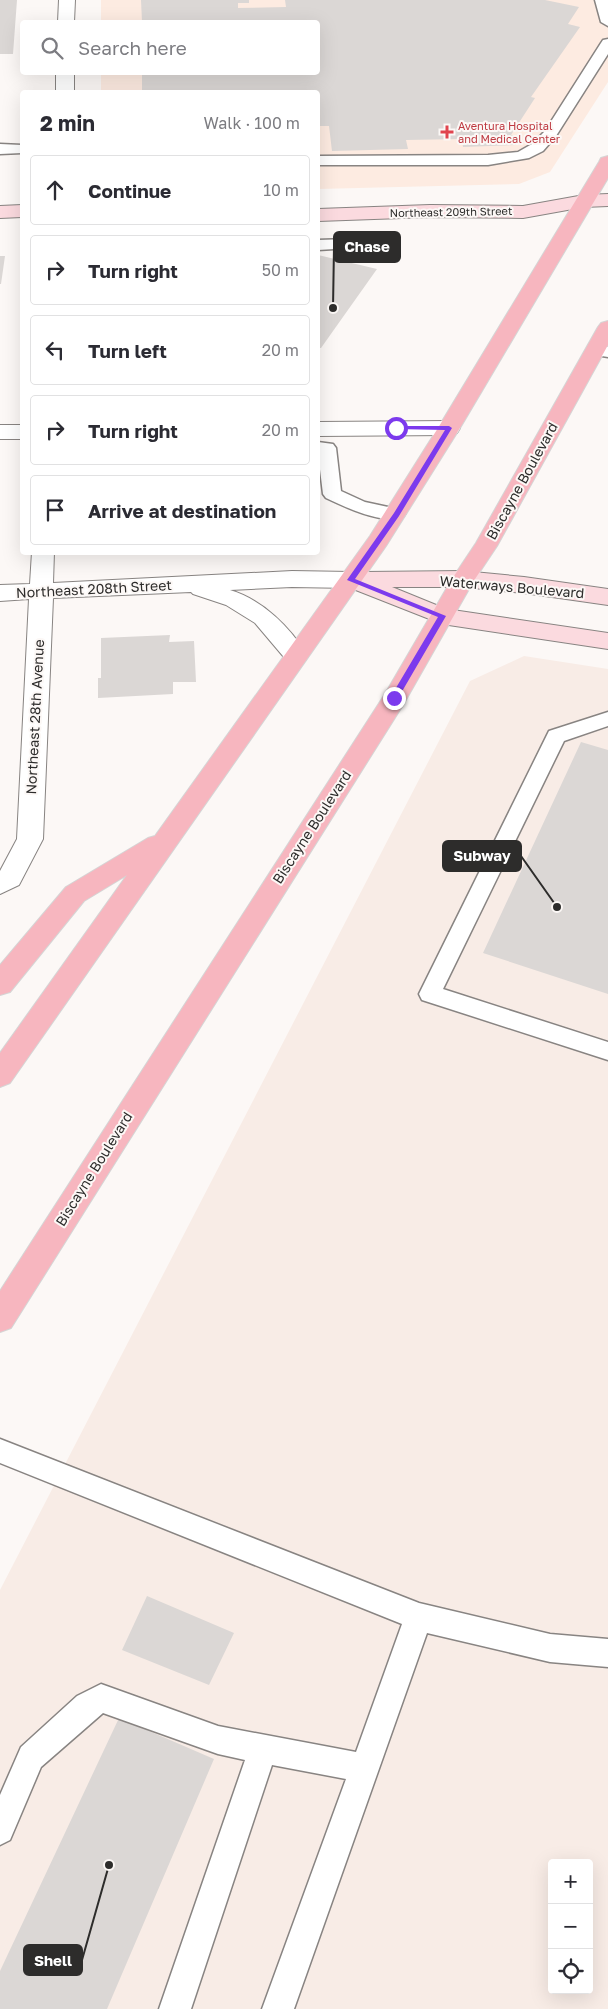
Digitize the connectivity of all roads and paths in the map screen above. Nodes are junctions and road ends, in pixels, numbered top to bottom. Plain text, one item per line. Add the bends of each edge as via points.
1 (67, 0) edge
2 (602, 0) edge
3 (66, 20) edge
4 (608, 22) edge
5 (608, 43) edge
6 (66, 75) edge
7 (65, 90) edge
8 (0, 149) edge
9 (20, 149) edge
10 (320, 161) edge
11 (608, 162) edge
12 (320, 197) edge
13 (608, 200) edge
14 (584, 201) junction
15 (20, 211) edge
16 (0, 212) edge
17 (320, 215) edge
18 (378, 243) dead end
19 (320, 245) edge
20 (608, 327) edge
21 (602, 351) edge
22 (449, 428) junction
23 (320, 429) edge
24 (0, 432) edge
25 (20, 432) edge
26 (320, 448) edge
27 (396, 514) junction
28 (43, 555) edge
29 (463, 579) junction
30 (351, 580) junction
31 (188, 584) junction
32 (41, 592) junction
33 (0, 593) edge
34 (608, 597) edge
35 (442, 616) junction
36 (608, 641) edge
37 (296, 656) junction
38 (608, 719) edge
39 (167, 839) junction
40 (5, 881) edge
41 (0, 984) edge
42 (608, 1051) edge
43 (0, 1075) edge
44 (0, 1318) edge
45 (0, 1451) edge
46 (419, 1617) junction
47 (608, 1652) edge
48 (263, 1748) junction
49 (365, 1768) junction
50 (0, 1830) edge
51 (176, 2009) edge
52 (278, 2009) edge

1 - 3 street
2 - 4 lane
5 - 10 lane via 551,133 530,154 488,160
6 - 7 street
8 - 9 lane
11 - 14 main road
12 - 14 street, Northeast 209th Street via 533,194
13 - 14 street, Northeast 209th Street
14 - 17 street, Northeast 209th Street via 522,212
14 - 22 main road
15 - 16 street
18 - 19 lane
20 - 21 main road, Biscayne Boulevard
21 - 29 main road, Biscayne Boulevard
22 - 23 street
22 - 27 main road
24 - 25 street
26 - 27 lane via 328,448 332,494 360,507
27 - 30 main road
28 - 32 street, Northeast 28th Avenue
29 - 30 street, Waterways Boulevard
29 - 34 street, Waterways Boulevard
29 - 35 main road, Biscayne Boulevard
30 - 31 street, Northeast 208th Street
30 - 35 street
30 - 37 main road
31 - 32 street, Northeast 208th Street
31 - 37 street, Northeast 208th Street via 234,599 263,617
32 - 33 street, Northeast 208th Street
32 - 40 street, Northeast 28th Avenue via 30,839
35 - 36 street
35 - 44 main road, Biscayne Boulevard via 394,698
37 - 39 main road
38 - 42 lane via 556,736 430,994
39 - 41 main road via 75,894
39 - 43 main road
45 - 46 lane
46 - 47 lane via 550,1648
46 - 49 lane
48 - 49 lane
48 - 50 lane via 218,1740 101,1698 87,1706 31,1757
48 - 51 lane
49 - 52 lane

